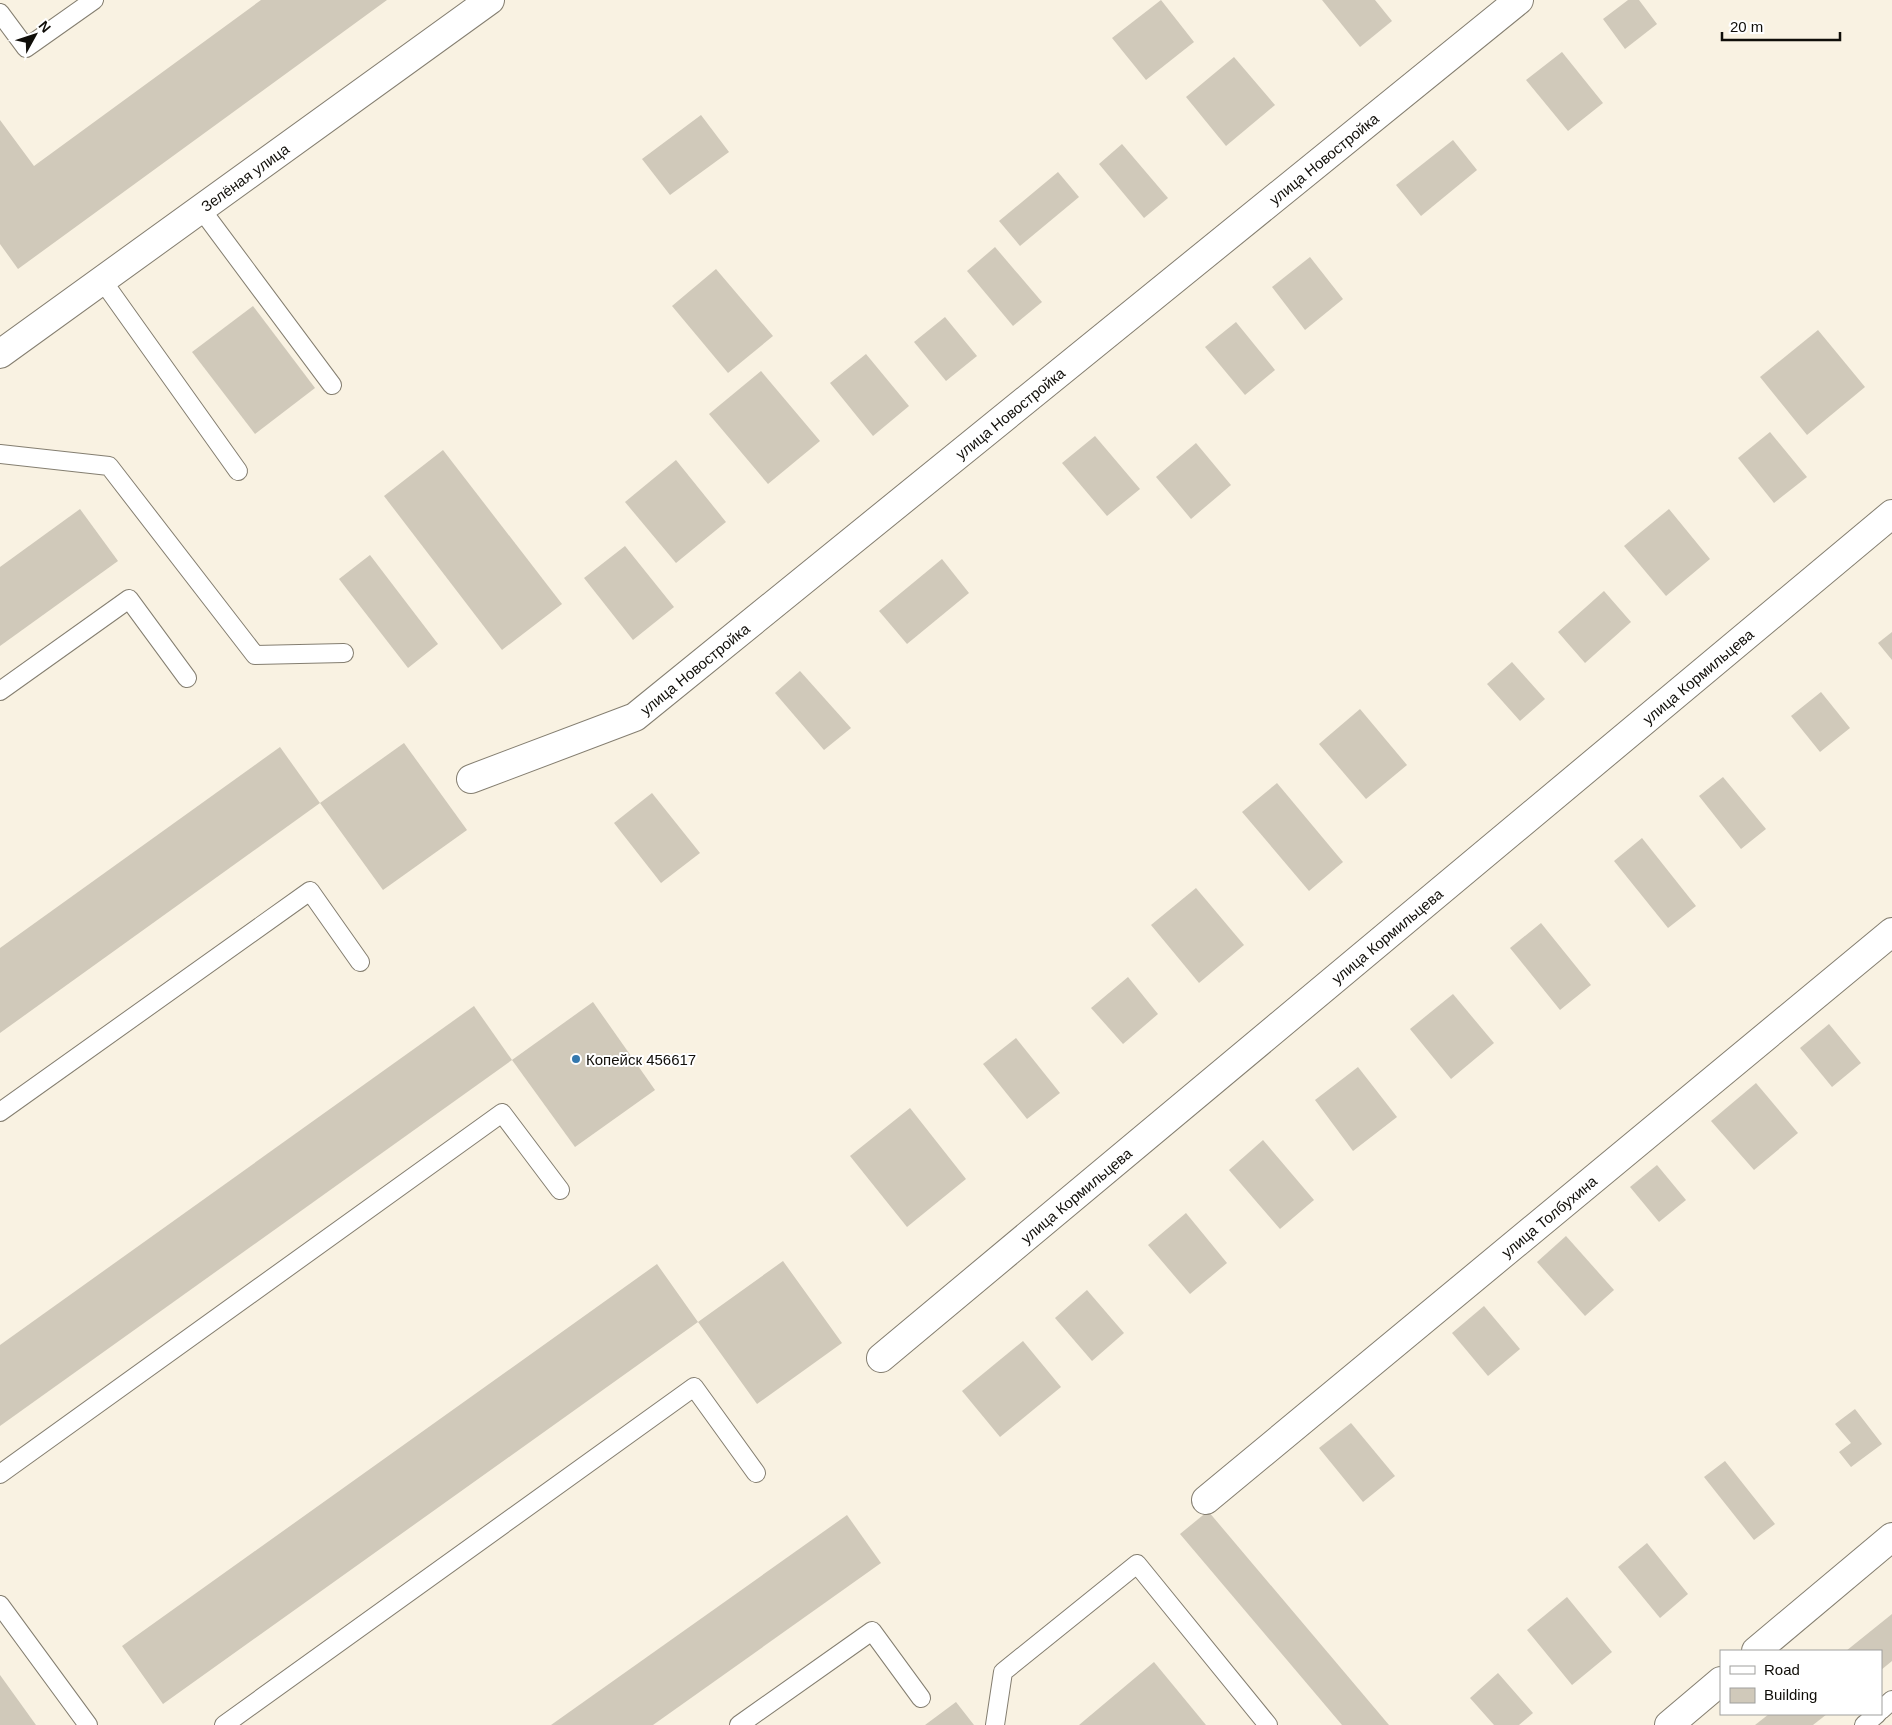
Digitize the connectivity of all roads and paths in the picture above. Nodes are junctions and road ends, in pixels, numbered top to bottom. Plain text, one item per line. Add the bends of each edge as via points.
1 (94, 0) edge
2 (490, 0) edge
3 (1519, 0) edge
4 (0, 13) edge
5 (201, 209) junction
6 (102, 280) junction
7 (0, 354) edge
8 (332, 385) dead end
9 (0, 454) edge
10 (238, 471) dead end
11 (1892, 514) edge
12 (344, 653) dead end
13 (187, 678) dead end
14 (0, 691) edge
15 (471, 779) dead end
16 (1892, 932) edge
17 (360, 962) dead end
18 (0, 1112) edge
19 (560, 1190) dead end
20 (881, 1358) dead end
21 (756, 1473) dead end
22 (0, 1474) edge
23 (1206, 1500) dead end
24 (1892, 1536) edge
25 (0, 1605) edge
26 (1757, 1650) edge
27 (1720, 1682) edge
28 (921, 1698) dead end
29 (1892, 1700) edge
30 (1882, 1709) edge
31 (1876, 1715) edge
32 (88, 1725) edge
33 (224, 1725) edge
34 (739, 1725) edge
35 (995, 1725) edge
36 (1268, 1725) edge
37 (1669, 1725) edge
38 (1864, 1725) edge

1 - 4 lane via 26,48
2 - 5 street, Зелёная улица
3 - 15 street, улица Новостройка via 635,717
5 - 6 street, Зелёная улица
5 - 8 lane
6 - 7 street, Зелёная улица
6 - 10 lane
9 - 12 lane via 109,466 255,655
11 - 20 street, улица Кормильцева
13 - 14 lane via 129,599
16 - 23 street, улица Толбухина
17 - 18 lane via 310,891
19 - 22 lane via 502,1113
21 - 33 lane via 694,1387
24 - 26 street
25 - 32 lane
27 - 37 street
28 - 34 lane via 872,1631
29 - 30 lane
31 - 38 lane
35 - 36 lane via 1003,1672 1137,1564

